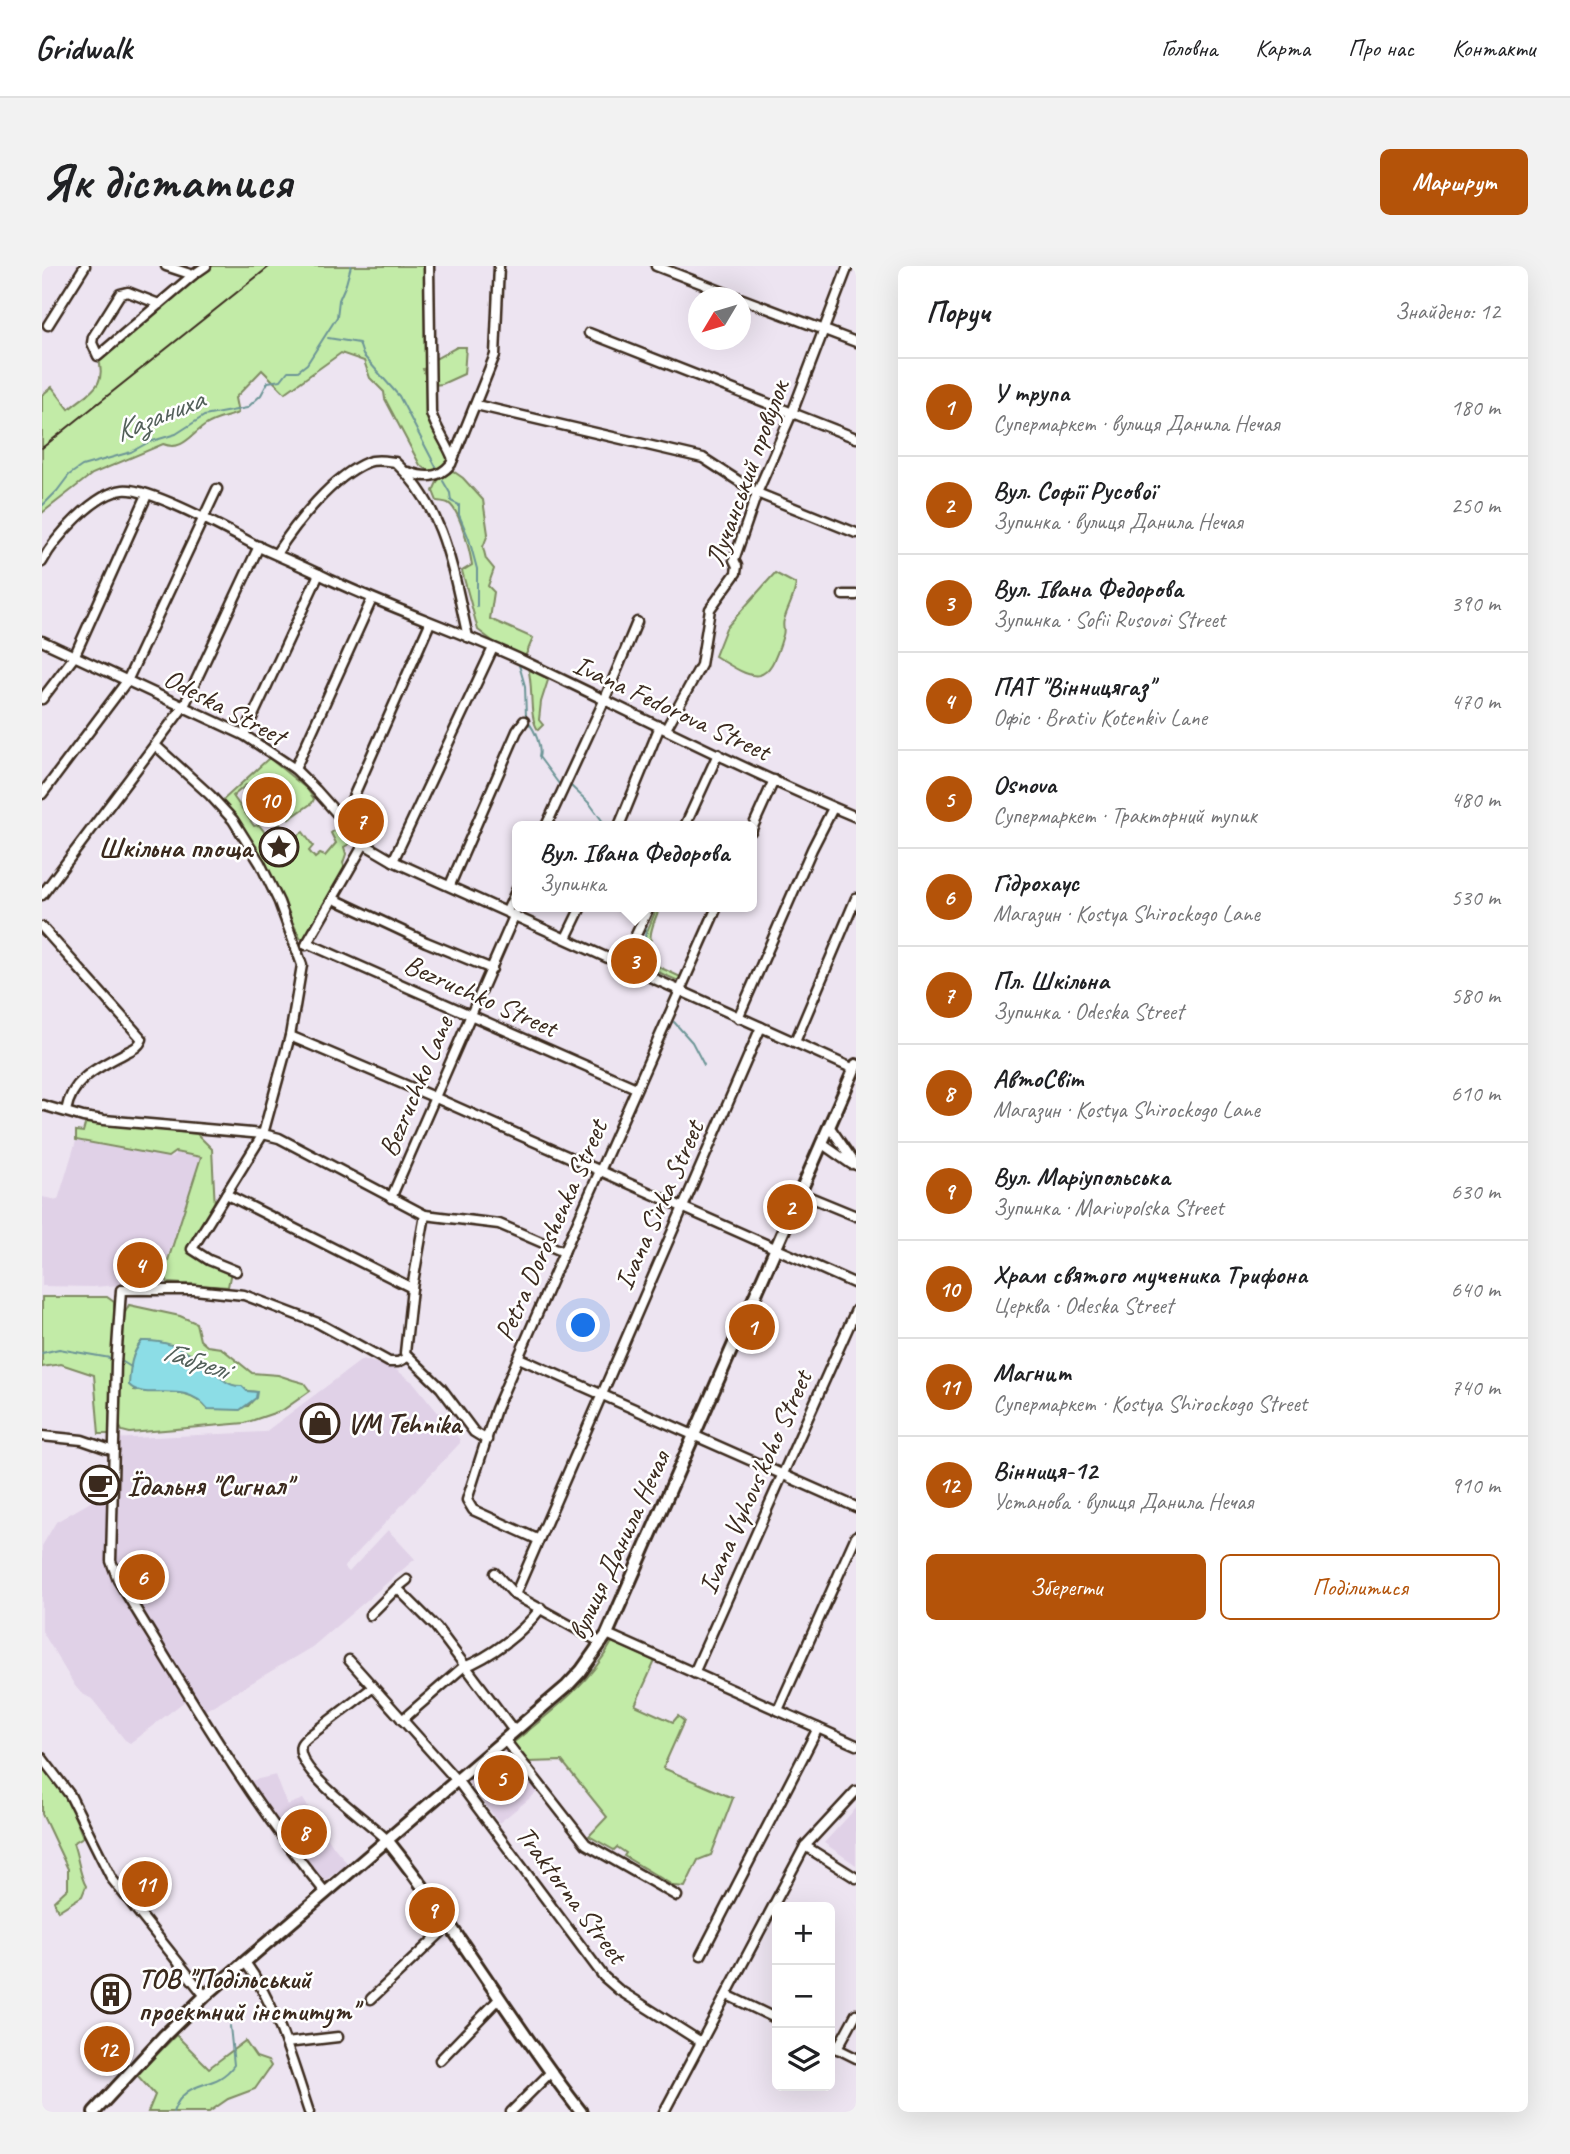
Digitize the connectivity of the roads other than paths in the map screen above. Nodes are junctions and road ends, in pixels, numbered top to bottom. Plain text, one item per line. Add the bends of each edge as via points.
1 (85, 266) edge
2 (166, 266) edge
3 (206, 266) edge
4 (429, 266) edge
5 (499, 266) edge
6 (656, 266) edge
7 (848, 266) edge
8 (192, 275) junction
9 (710, 287) edge
10 (751, 303) edge
11 (159, 304) junction
12 (48, 325) dead end
13 (823, 330) junction
14 (589, 333) dead end
15 (856, 342) edge
16 (476, 405) junction
17 (792, 413) junction
18 (856, 438) edge
19 (453, 459) junction
20 (408, 472) junction
21 (430, 478) junction
22 (217, 489) dead end
23 (757, 493) junction
24 (147, 495) junction
25 (427, 498) junction
26 (204, 519) junction
27 (856, 533) edge
28 (259, 546) junction
29 (276, 554) junction
30 (42, 562) edge
31 (319, 574) junction
32 (843, 595) dead end
33 (856, 595) edge
34 (372, 599) junction
35 (637, 622) dead end
36 (430, 623) junction
37 (468, 637) junction
38 (42, 641) edge
39 (493, 648) junction
40 (74, 657) junction
41 (127, 681) junction
42 (42, 699) edge
43 (604, 701) junction
44 (184, 706) junction
45 (524, 721) dead end
46 (663, 728) junction
47 (244, 735) junction
48 (155, 746) junction
49 (718, 754) junction
50 (295, 769) junction
51 (774, 780) junction
52 (42, 794) edge
53 (833, 808) junction
54 (856, 817) edge
55 (343, 820) junction
56 (548, 821) edge
57 (621, 821) edge
58 (687, 821) edge
59 (756, 821) edge
60 (364, 844) junction
61 (393, 861) junction
62 (450, 885) junction
63 (42, 895) edge
64 (856, 898) edge
65 (334, 899) junction
66 (512, 908) edge
67 (511, 912) junction
68 (579, 912) edge
69 (647, 912) edge
70 (715, 912) edge
71 (42, 927) edge
72 (566, 938) junction
73 (307, 943) junction
74 (300, 955) junction
75 (623, 964) junction
76 (492, 969) junction
77 (680, 991) junction
78 (470, 1015) junction
79 (738, 1018) junction
80 (761, 1027) junction
81 (289, 1036) junction
82 (795, 1042) junction
83 (855, 1067) edge
84 (636, 1088) junction
85 (436, 1098) junction
86 (42, 1105) edge
87 (66, 1111) junction
88 (829, 1126) junction
89 (263, 1134) junction
90 (836, 1140) junction
91 (822, 1142) junction
92 (832, 1152) junction
93 (814, 1161) junction
94 (856, 1167) edge
95 (601, 1170) junction
96 (800, 1193) junction
97 (226, 1194) junction
98 (391, 1198) junction
99 (682, 1208) junction
100 (425, 1215) junction
101 (856, 1216) edge
102 (776, 1247) junction
103 (564, 1252) junction
104 (236, 1271) dead end
105 (856, 1284) edge
106 (412, 1287) junction
107 (856, 1310) edge
108 (408, 1357) junction
109 (519, 1358) junction
110 (600, 1394) junction
111 (694, 1435) junction
112 (42, 1436) edge
113 (487, 1440) junction
114 (114, 1451) junction
115 (783, 1474) junction
116 (856, 1507) edge
117 (856, 1536) edge
118 (537, 1539) junction
119 (495, 1573) dead end
120 (407, 1580) dead end
121 (397, 1588) junction
122 (515, 1595) junction
123 (541, 1608) junction
124 (370, 1615) dead end
125 (604, 1639) junction
126 (349, 1660) dead end
127 (467, 1666) junction
128 (694, 1673) junction
129 (372, 1688) junction
130 (778, 1710) junction
131 (402, 1720) junction
132 (818, 1728) junction
133 (513, 1731) junction
134 (504, 1739) junction
135 (856, 1745) edge
136 (42, 1758) edge
137 (456, 1780) junction
138 (856, 1791) edge
139 (387, 1840) junction
140 (806, 1846) junction
141 (856, 1878) edge
142 (326, 1893) junction
143 (677, 1896) dead end
144 (449, 1925) junction
145 (701, 1955) dead end
146 (245, 1962) junction
147 (727, 1995) junction
148 (205, 1996) junction
149 (371, 1999) dead end
150 (499, 1999) junction
151 (856, 2014) edge
152 (772, 2017) edge
153 (338, 2037) dead end
154 (701, 2042) junction
155 (286, 2043) junction
156 (835, 2044) edge
157 (835, 2048) edge
158 (856, 2058) edge
159 (439, 2060) dead end
160 (551, 2072) junction
161 (94, 2112) edge
162 (309, 2112) edge
163 (511, 2112) edge
164 (581, 2112) edge
165 (664, 2112) edge

1 - 12 street
2 - 8 street
3 - 8 street
4 - 19 street via 431,413
5 - 16 street via 495,355
6 - 9 street
7 - 13 street, Лучанський провулок
8 - 11 street
10 - 13 street
11 - 11 street via 139,321 98,356 93,337 120,294 128,292
13 - 15 street
13 - 17 street, Лучанський провулок
14 - 17 street
16 - 19 street
16 - 23 street via 703,458
17 - 18 street
17 - 23 street, Лучанський провулок
19 - 21 street via 445,471
20 - 21 street
20 - 25 street
20 - 29 street via 395,462 368,462 338,481 300,519
21 - 25 street
22 - 26 street
23 - 27 street
23 - 46 street, Лучанський провулок via 734,560 736,573 710,609 701,666
24 - 26 street, Ivana Fedorova Street
24 - 30 street, Ivana Fedorova Street via 122,490 109,494 65,530
24 - 40 street
25 - 37 street via 445,541
26 - 28 street, Ivana Fedorova Street
26 - 41 street
28 - 29 street, Ivana Fedorova Street
28 - 44 street
29 - 31 street, Ivana Fedorova Street
31 - 34 street, Ivana Fedorova Street
31 - 47 street
32 - 33 street
34 - 36 street, Ivana Fedorova Street
34 - 50 street
35 - 43 street
36 - 37 street, Ivana Fedorova Street
36 - 55 street
37 - 39 street, Ivana Fedorova Street
38 - 40 street, Odeska Street
39 - 43 street, Ivana Fedorova Street
39 - 61 street
40 - 41 street, Odeska Street
40 - 42 street
41 - 44 street, Odeska Street
41 - 52 street
43 - 46 street, Ivana Fedorova Street
43 - 56 street
44 - 47 street, Odeska Street
44 - 48 street
45 - 62 street
46 - 49 street, Ivana Fedorova Street
46 - 57 street, Лучанський провулок
47 - 50 street, Odeska Street
48 - 63 street
48 - 74 street via 233,820 260,863
49 - 51 street, Ivana Fedorova Street
49 - 58 street
50 - 55 street, Odeska Street
51 - 53 street, Ivana Fedorova Street
51 - 59 street
53 - 54 street, Ivana Fedorova Street
53 - 79 street
55 - 60 street, Odeska Street
60 - 61 street, Odeska Street
60 - 65 street
61 - 62 street, Odeska Street
62 - 67 street, Odeska Street
64 - 82 street
65 - 73 street
65 - 76 street
66 - 67 street, Bezruchko Lane
67 - 72 street, Odeska Street
67 - 76 street, Bezruchko Lane
68 - 72 street
69 - 75 street
70 - 77 street, Petra Doroshenka Street
71 - 87 street via 142,1039 135,1048 83,1078
72 - 75 street, Odeska Street
73 - 74 street
73 - 78 street, Bezruchko Street
74 - 81 street
75 - 77 street, Odeska Street
76 - 78 street, Bezruchko Lane
77 - 79 street, Odeska Street
77 - 84 street, Petra Doroshenka Street
78 - 84 street, Bezruchko Street
78 - 85 street, Bezruchko Lane
79 - 80 street, Odeska Street
80 - 82 street, Odeska Street
80 - 99 street, Ivana Sirka Street
81 - 85 street
81 - 89 street
82 - 83 street, Odeska Street
83 - 88 main road, вулиця Данила Нечая
84 - 95 street, Petra Doroshenka Street
85 - 95 street
85 - 98 street, Bezruchko Lane
86 - 87 street
87 - 89 street via 104,1120
88 - 90 street
88 - 91 main road, вулиця Данила Нечая
89 - 97 street
89 - 98 street via 289,1142
90 - 91 street
90 - 94 street
91 - 92 street
91 - 93 main road, вулиця Данила Нечая
92 - 93 street
92 - 94 street
93 - 96 main road, вулиця Данила Нечая
95 - 99 street
95 - 103 street, Petra Doroshenka Street
96 - 101 street
96 - 102 main road, вулиця Данила Нечая
97 - 104 street via 192,1249
97 - 106 street
98 - 100 street
99 - 102 street
99 - 110 street, Ivana Sirka Street
100 - 103 street via 499,1224
100 - 106 street
102 - 105 street
102 - 111 main road, вулиця Данила Нечая
103 - 109 street, Petra Doroshenka Street
106 - 108 street via 404,1348
107 - 115 street, Ivana Vyhovs'koho Street
108 - 113 street via 441,1388 474,1432
108 - 114 street via 389,1362 318,1323 235,1293 121,1290
109 - 110 street
109 - 113 street, Petra Doroshenka Street
110 - 111 street
110 - 118 street, Ivana Sirka Street
111 - 115 street
111 - 125 main road, вулиця Данила Нечая
112 - 114 street via 82,1440
113 - 118 street, Petra Doroshenka Street via 467,1500 469,1506
114 - 142 street via 110,1546 118,1580 256,1802
115 - 116 street
115 - 128 street, Ivana Vyhovs'koho Street
117 - 130 street
118 - 122 street, Ivana Sirka Street
119 - 122 street
120 - 121 street
121 - 124 street
121 - 127 street
122 - 123 street
123 - 125 street
123 - 127 street via 515,1636
125 - 128 street
125 - 133 main road, вулиця Данила Нечая via 568,1686
126 - 129 street, Traktorna Street
127 - 131 street
127 - 133 street
128 - 130 street
129 - 131 street, Traktorna Street
129 - 139 street via 308,1737 301,1750 322,1784
130 - 132 street
131 - 137 street, Traktorna Street
132 - 135 street
132 - 145 street
133 - 134 main road, вулиця Данила Нечая
134 - 137 main road, вулиця Данила Нечая
134 - 143 street via 586,1844
136 - 148 street via 71,1795 112,1879
137 - 139 main road, вулиця Данила Нечая
137 - 154 street, Traktorna Street via 604,1977
138 - 140 street
139 - 142 main road, вулиця Данила Нечая
139 - 144 main road
140 - 141 street
140 - 147 street
142 - 146 main road, вулиця Данила Нечая
144 - 149 street
144 - 150 main road
146 - 148 main road, вулиця Данила Нечая
146 - 155 street
147 - 152 street
147 - 154 street
148 - 161 main road, вулиця Данила Нечая
150 - 159 street
150 - 160 main road
151 - 156 street
153 - 155 street
154 - 165 street
155 - 162 street
157 - 158 street
160 - 163 street
160 - 164 main road

